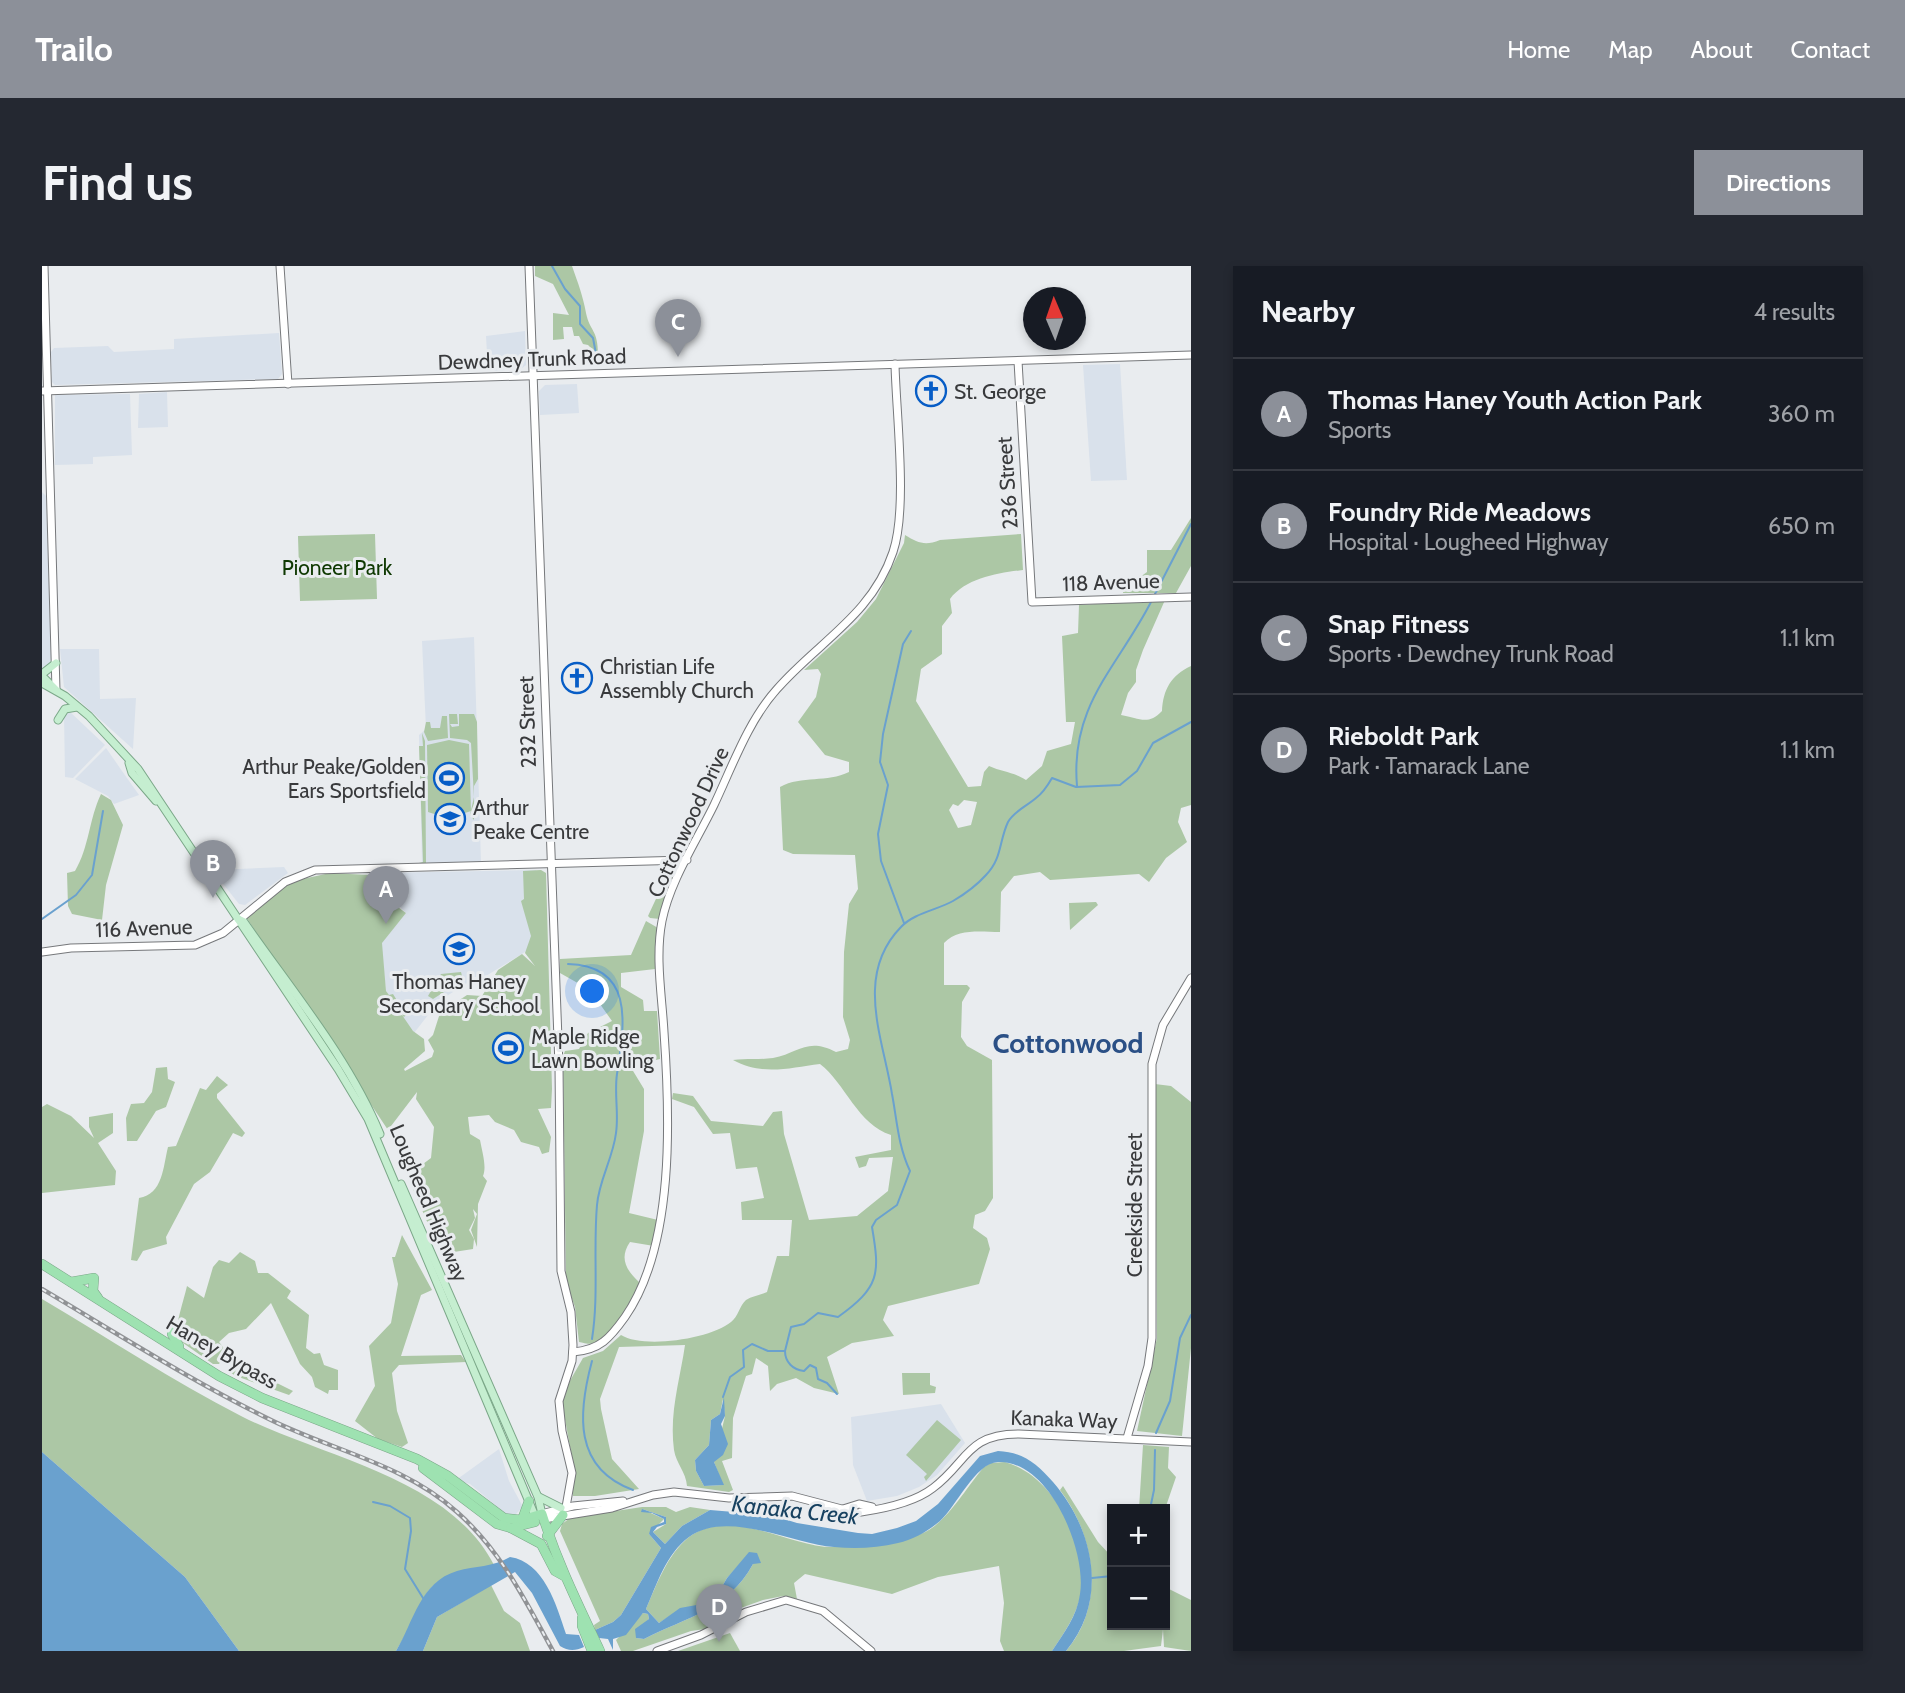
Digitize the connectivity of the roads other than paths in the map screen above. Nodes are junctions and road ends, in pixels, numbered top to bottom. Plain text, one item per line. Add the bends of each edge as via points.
1 (44, 266) edge
2 (280, 266) edge
3 (529, 266) edge
4 (1191, 355) edge
5 (1018, 361) junction
6 (895, 364) junction
7 (533, 377) junction
8 (288, 384) junction
9 (45, 391) edge
10 (1191, 597) edge
11 (1032, 602) joint
12 (56, 663) junction
13 (42, 675) edge
14 (42, 683) edge
15 (56, 690) junction
16 (77, 706) junction
17 (58, 720) dead end
18 (687, 860) junction
19 (550, 864) junction
20 (238, 919) junction
21 (42, 952) edge
22 (1191, 978) edge
23 (42, 1264) edge
24 (71, 1282) junction
25 (99, 1299) junction
26 (152, 1332) junction
27 (573, 1352) junction
28 (194, 1358) junction
29 (1127, 1438) junction
30 (1191, 1442) edge
31 (394, 1451) junction
32 (525, 1491) junction
33 (534, 1499) junction
34 (563, 1510) junction
35 (541, 1518) junction
36 (522, 1520) junction
37 (511, 1528) junction
38 (547, 1536) junction
39 (564, 1576) junction
40 (595, 1649) edge
41 (656, 1651) edge
42 (871, 1651) edge

1 - 9 street
2 - 8 street
3 - 7 street, 232 Street
4 - 5 street, Dewdney Trunk Road
5 - 6 street, Dewdney Trunk Road
5 - 11 street, 236 Street
6 - 7 street, Dewdney Trunk Road
6 - 18 street, Cottonwood Drive via 899,520 886,572 852,620 768,699
7 - 8 street, Dewdney Trunk Road
7 - 19 street, 232 Street
8 - 9 street, Dewdney Trunk Road
9 - 12 street
10 - 11 street, 118 Avenue
12 - 13 main road
12 - 15 street
13 - 15 main road, Lougheed Highway
14 - 15 main road, Lougheed Highway
15 - 16 main road, Lougheed Highway
16 - 17 main road via 65,709
16 - 20 main road, Lougheed Highway via 144,777
18 - 19 street, 116 Avenue
18 - 27 street, Cottonwood Drive via 662,922 667,1165 645,1283 603,1345
19 - 20 street, 116 Avenue via 311,871 285,882
19 - 27 street, 232 Street via 559,1066 561,1272 572,1320
20 - 21 street, 116 Avenue via 212,939 188,947
20 - 32 main road, Lougheed Highway via 368,1119
20 - 33 main road, Lougheed Highway via 334,1051 371,1112
22 - 29 street, Creekside Street via 1166,1019 1153,1059 1152,1338
23 - 24 highway, Haney Bypass
24 - 25 highway, Haney Bypass
24 - 25 highway via 94,1278 93,1291
25 - 26 highway, Haney Bypass
26 - 28 highway, Haney Bypass
26 - 28 highway via 173,1327 174,1342
27 - 34 street, 232 Street via 559,1401 572,1472
28 - 31 highway, Haney Bypass via 262,1398
29 - 30 street, Kanaka Way
29 - 34 street, Kanaka Way via 991,1436 972,1446 933,1489 876,1508 839,1510 786,1496 729,1499 674,1492 612,1508
31 - 36 highway, Haney Bypass via 448,1476 500,1516
31 - 37 highway, Haney Bypass via 449,1485 493,1521
32 - 33 main road, Lougheed Highway
32 - 35 main road
33 - 34 main road
33 - 35 main road, Lougheed Highway
33 - 36 highway
34 - 35 street, Kanaka Way
34 - 38 highway
35 - 36 highway
35 - 37 highway
35 - 38 highway, Lougheed Highway
37 - 39 highway, Haney Bypass via 541,1544 555,1571
38 - 39 highway, Lougheed Highway
39 - 40 highway, Lougheed Highway
41 - 42 street via 701,1635 749,1610 786,1600 823,1611

